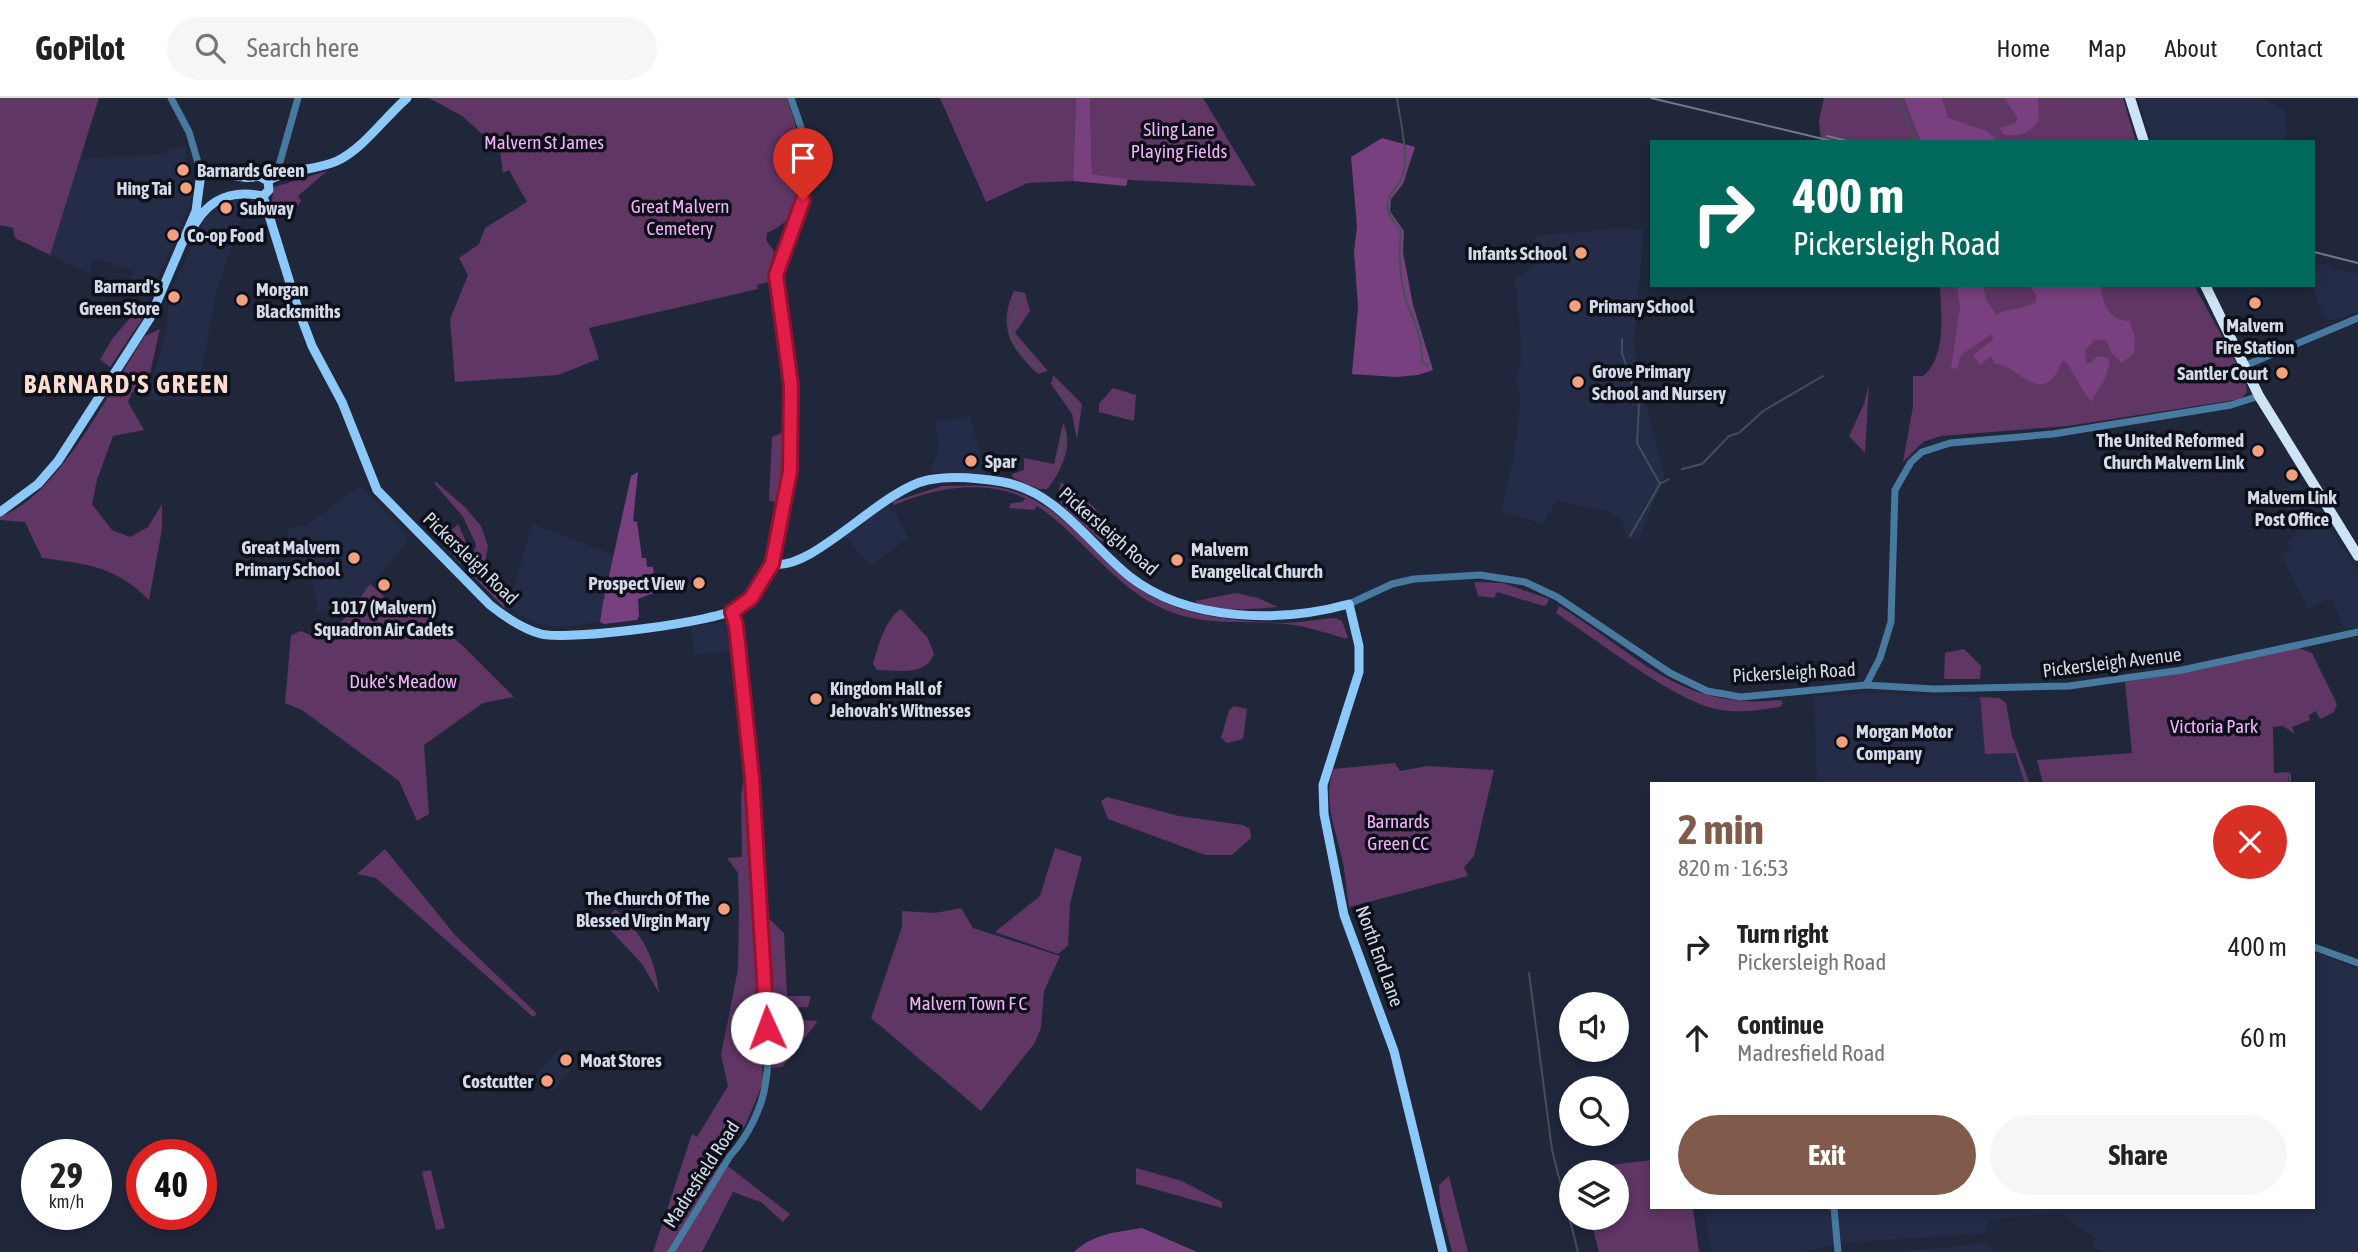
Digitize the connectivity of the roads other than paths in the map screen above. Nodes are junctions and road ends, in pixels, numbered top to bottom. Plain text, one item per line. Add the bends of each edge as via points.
1 (172, 98) edge
2 (298, 98) edge
3 (407, 98) edge
4 (792, 98) edge
5 (2130, 98) edge
6 (2143, 140) edge
7 (201, 173) junction
8 (272, 178) junction
9 (199, 187) junction
10 (262, 196) junction
11 (213, 203) junction
12 (181, 247) junction
13 (2206, 287) edge
14 (2358, 318) edge
15 (2244, 366) junction
16 (2259, 396) junction
17 (0, 512) edge
18 (2358, 556) edge
19 (772, 564) junction
20 (1349, 604) junction
21 (732, 612) junction
22 (2358, 632) edge
23 (1866, 685) junction
24 (2315, 947) edge
25 (2358, 962) edge
26 (1834, 1209) edge
27 (671, 1252) edge
28 (1443, 1252) edge
29 (1838, 1252) edge

1 - 7 street via 189,132
2 - 8 street
3 - 8 main road via 340,159
4 - 19 street via 806,142 809,170 776,275 790,374 791,428 790,471
5 - 6 highway
7 - 8 main road
7 - 9 main road
8 - 10 main road
9 - 11 main road via 203,200
9 - 12 main road via 196,211
10 - 11 main road via 237,191
10 - 21 main road, Pickersleigh Road via 303,321 377,490 490,605 534,631 563,636
11 - 12 main road
12 - 17 main road via 150,318 58,461 38,484
13 - 15 highway
14 - 15 street
15 - 16 highway
16 - 18 highway
16 - 23 street, Pickersleigh Road via 2208,409 2053,434 1950,443 1922,452 1895,490 1891,622
19 - 20 main road, Pickersleigh Road via 785,567 812,552 902,490 928,480 980,479 1033,492 1086,533 1129,576 1159,596 1188,606 1267,614
19 - 21 main road via 751,598
20 - 23 street, Pickersleigh Road via 1414,579 1489,576 1542,588 1670,673 1707,691 1741,697
20 - 28 main road, North End Lane via 1359,646 1359,672 1322,785 1324,814 1344,915 1394,1051
21 - 27 street, Madresfield Road via 754,802 765,967 766,1083 740,1144
22 - 23 street, Pickersleigh Avenue via 2182,670 2069,686 1934,689
24 - 25 street
26 - 29 street

